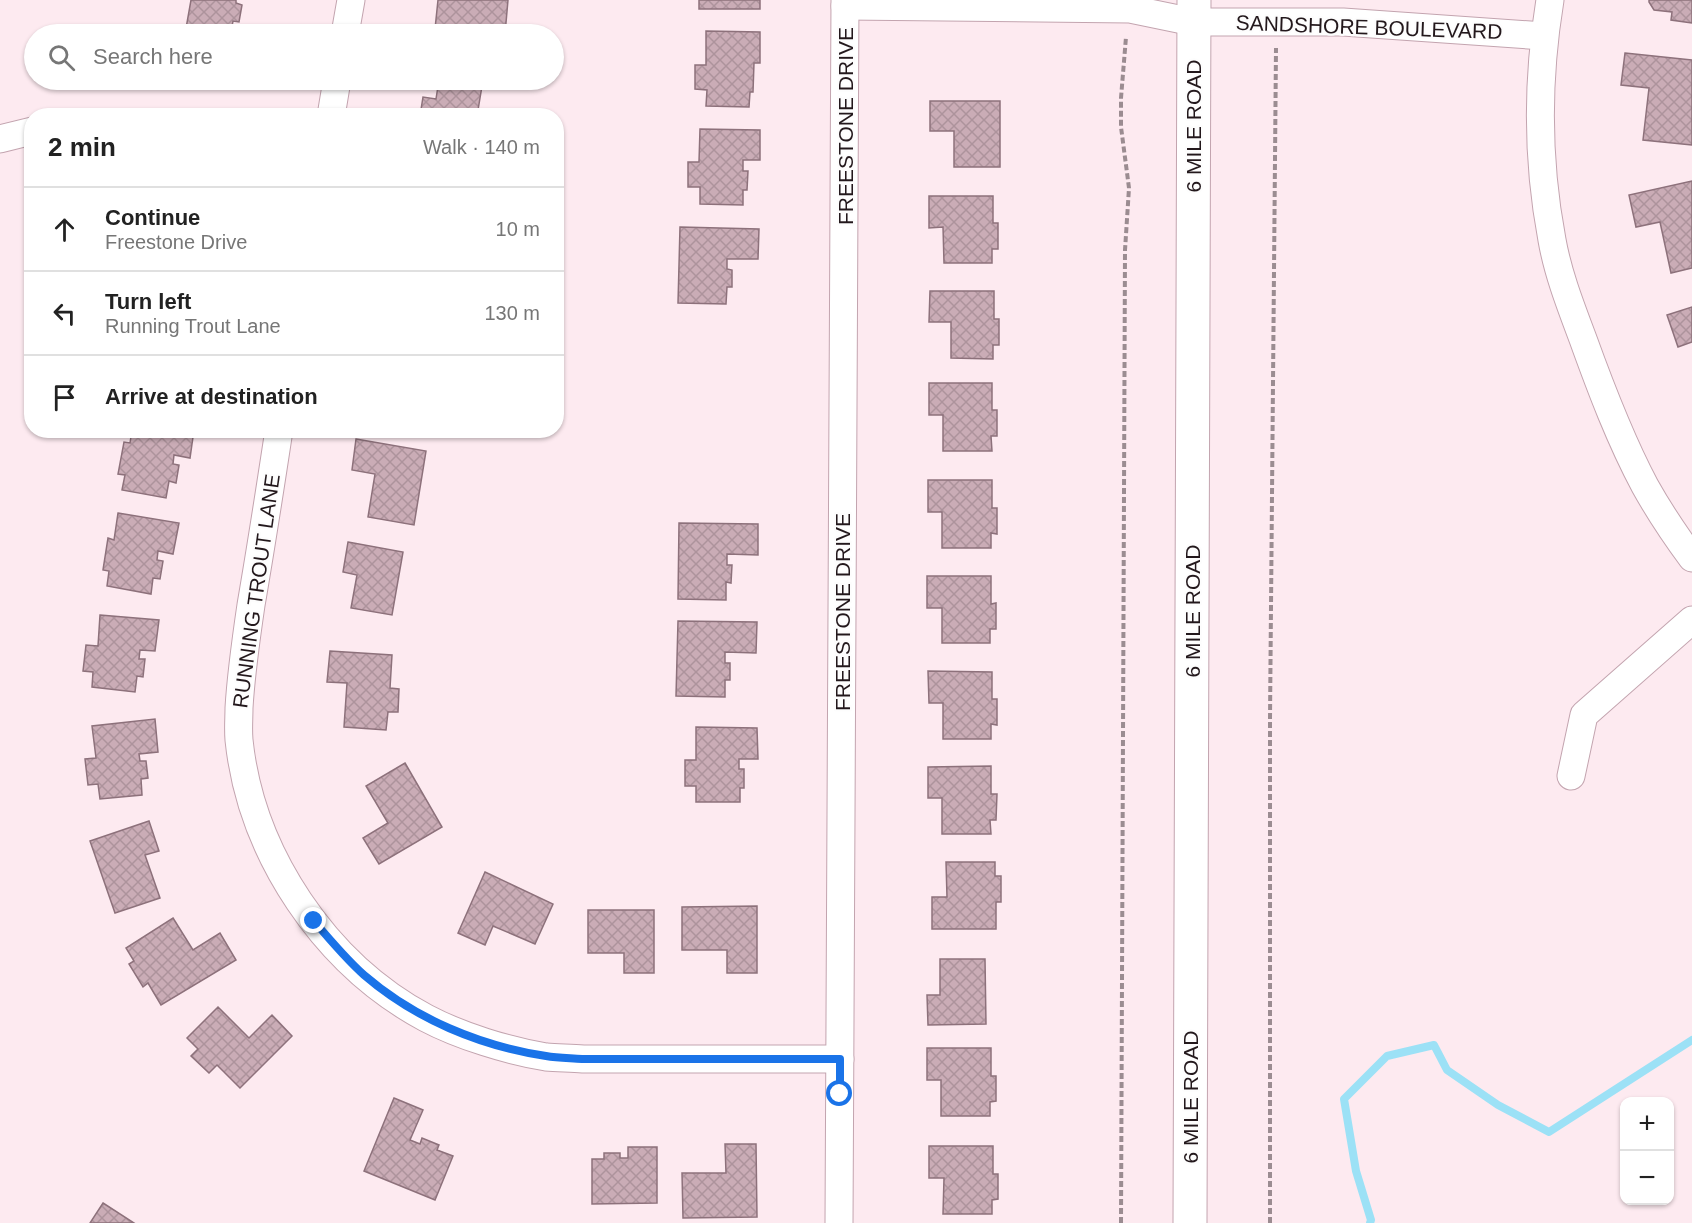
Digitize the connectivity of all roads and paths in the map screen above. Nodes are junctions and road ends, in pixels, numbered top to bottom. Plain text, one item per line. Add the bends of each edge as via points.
1 (351, 0) edge
2 (1550, 0) edge
3 (845, 3) edge
4 (1130, 9) junction
5 (1193, 11) edge
6 (1276, 21) junction
7 (347, 24) edge
8 (1544, 36) junction
9 (336, 90) edge
10 (333, 108) edge
11 (24, 133) edge
12 (0, 139) edge
13 (278, 438) edge
14 (1692, 558) edge
15 (1692, 620) edge
16 (1571, 776) dead end
17 (840, 1059) junction
18 (839, 1223) edge
19 (1121, 1223) edge
20 (1190, 1223) edge
21 (1270, 1223) edge

1 - 7 street
2 - 8 street
3 - 4 street, SANDSHORE BOULEVARD
3 - 17 street, FREESTONE DRIVE
4 - 5 street, SANDSHORE BOULEVARD
4 - 19 path via 1121,127 1129,188 1125,250
5 - 6 street, SANDSHORE BOULEVARD
5 - 20 street, 6 MILE ROAD
6 - 8 street, SANDSHORE BOULEVARD
6 - 21 path
8 - 14 street via 1541,156 1552,241 1563,284 1598,381 1645,486
9 - 10 street
11 - 12 street
13 - 17 street, RUNNING TROUT LANE via 242,669 238,738 244,773 264,838 292,891 338,950 364,975 427,1019 494,1045 524,1052 582,1059
15 - 16 street via 1584,715
17 - 18 street, FREESTONE DRIVE

